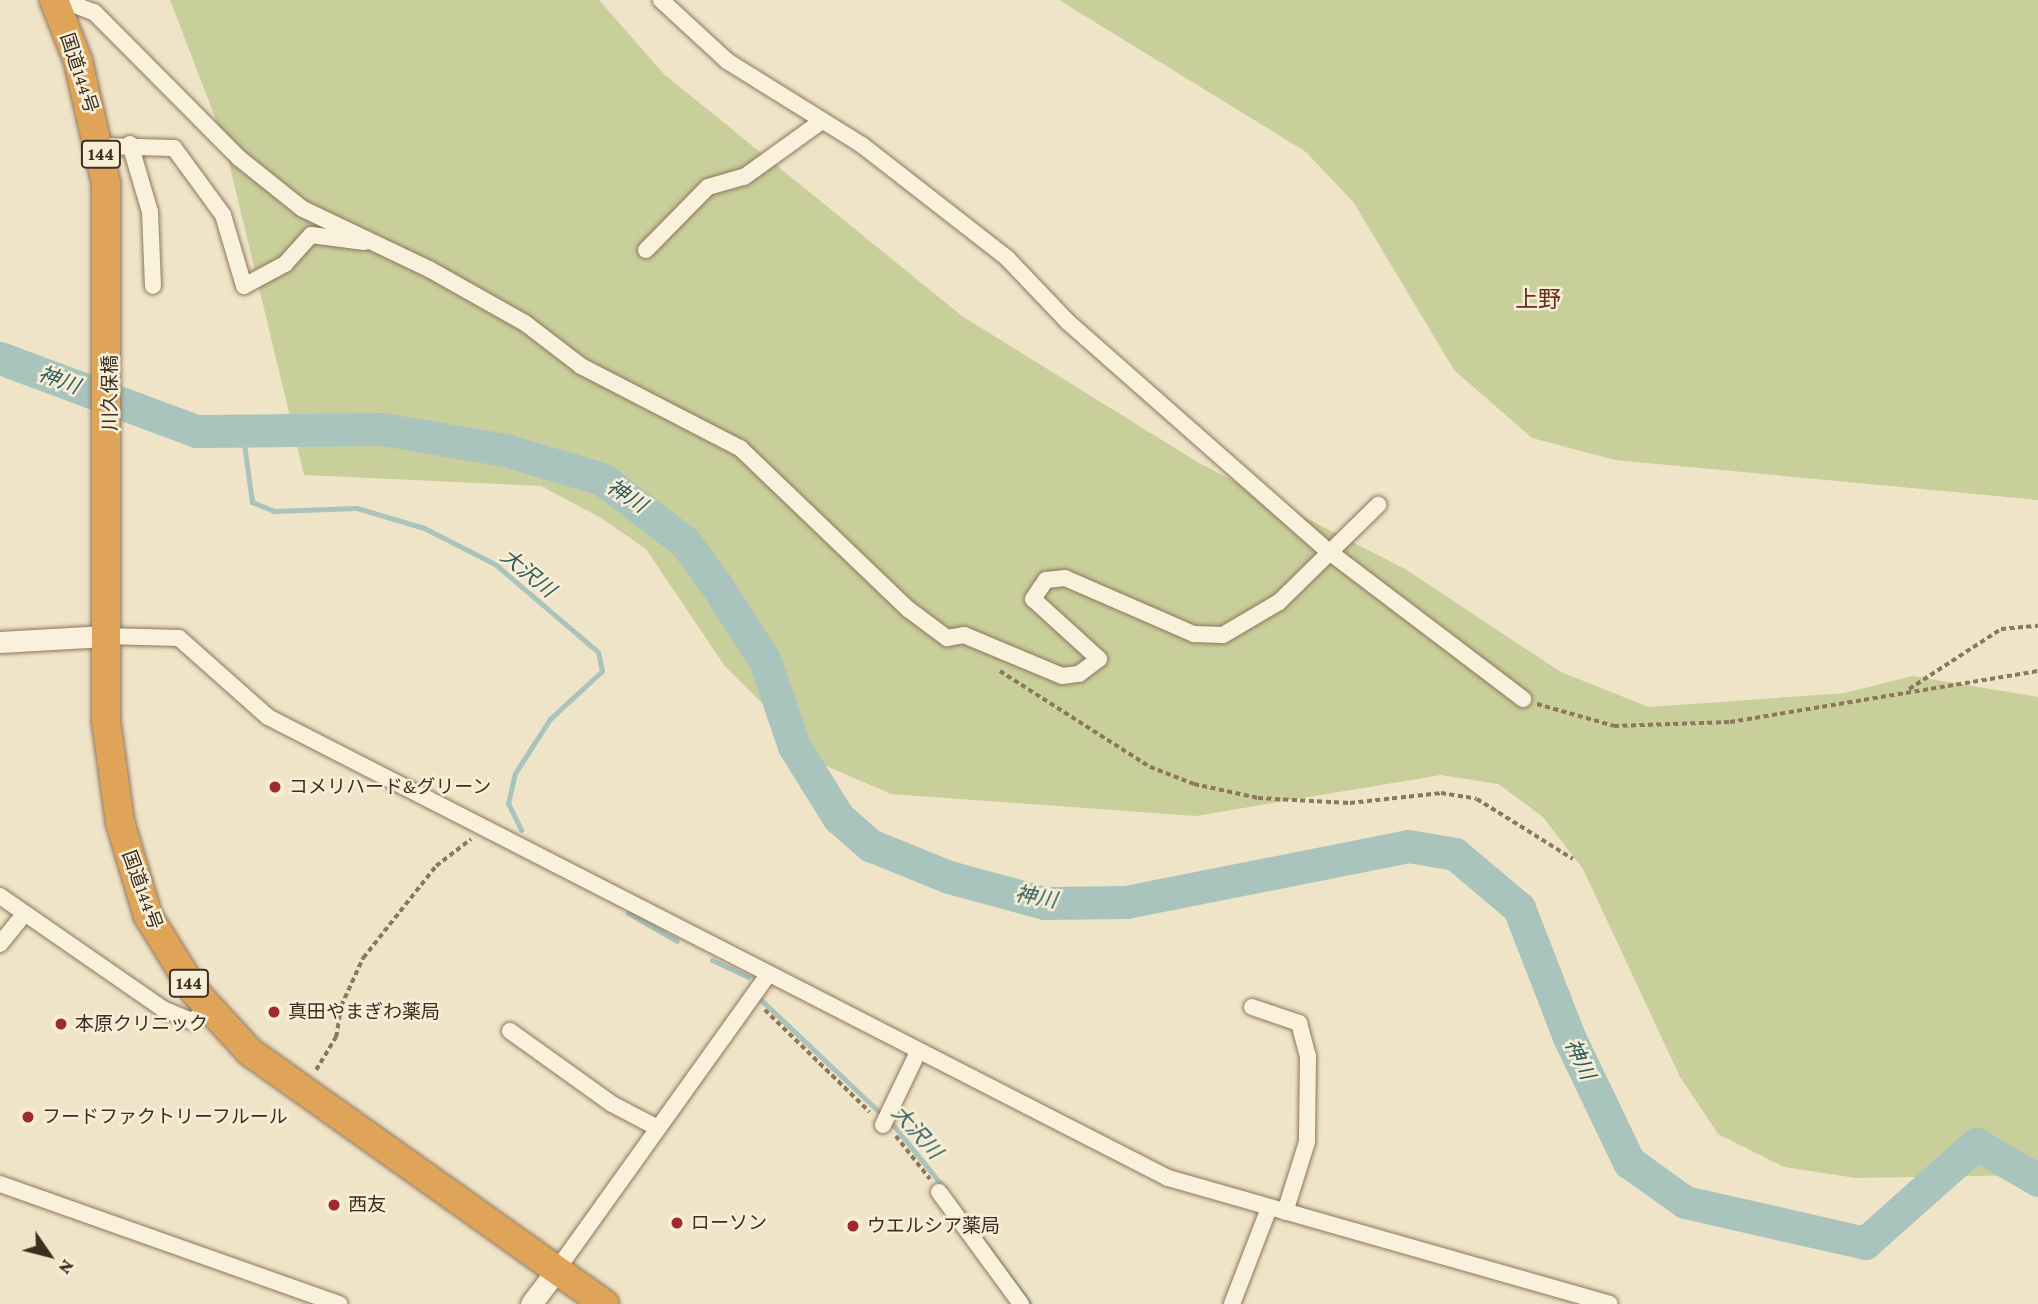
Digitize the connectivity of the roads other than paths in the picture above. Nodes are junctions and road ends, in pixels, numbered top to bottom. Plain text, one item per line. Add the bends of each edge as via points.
1 (54, 0) edge
2 (62, 0) edge
3 (661, 0) edge
4 (822, 121) junction
5 (130, 144) junction
6 (100, 146) junction
7 (377, 243) junction
8 (646, 250) dead end
9 (153, 286) dead end
10 (110, 315) joint
11 (109, 472) joint
12 (1378, 505) dead end
13 (1328, 551) junction
14 (105, 635) junction
15 (0, 642) edge
16 (1523, 699) road end
17 (0, 895) edge
18 (24, 914) junction
19 (0, 944) edge
20 (769, 974) junction
21 (1252, 1007) dead end
22 (210, 1010) junction
23 (510, 1031) dead end
24 (918, 1052) junction
25 (885, 1120) road end
26 (658, 1128) junction
27 (0, 1184) edge
28 (939, 1192) road end
29 (1277, 1210) junction
30 (556, 1271) junction
31 (339, 1304) edge
32 (531, 1304) edge
33 (604, 1304) edge
34 (1021, 1304) edge
35 (1232, 1304) edge
36 (1609, 1304) edge

1 - 6 highway, 国道144号 / 144
2 - 7 street via 94,12 272,188
3 - 4 street via 727,61
4 - 8 street via 744,177 708,187
4 - 13 street via 1007,258 1068,322
5 - 6 street
5 - 7 street via 174,148 223,215 244,286 285,264 311,235
5 - 9 street via 150,212
6 - 10 highway, 国道144号 / 144
7 - 13 street via 525,323 581,366 740,448 908,609 947,638 964,635 1062,676 1079,674 1099,659 1042,613 1033,599 1045,580 1065,578 1194,634 1223,635 1279,602
10 - 11 highway, 川久保橋 / 144
11 - 14 highway, 国道144号 / 144
12 - 13 street
13 - 16 street
14 - 15 main road
14 - 20 street via 178,638 268,716
14 - 22 highway, 国道144号 / 144 via 110,757 130,868 163,944
17 - 18 street
18 - 19 street
18 - 22 street via 163,1009 191,1020
20 - 24 street
20 - 26 street
21 - 29 street via 1299,1023 1308,1056 1307,1142
22 - 30 highway, 国道144号 / 144 via 301,1093
23 - 26 street via 612,1104
24 - 25 street
24 - 29 street via 1168,1178
26 - 30 street
27 - 31 street
28 - 34 street
29 - 35 street
29 - 36 street
30 - 32 main road
30 - 33 highway, 国道144号 / 144

